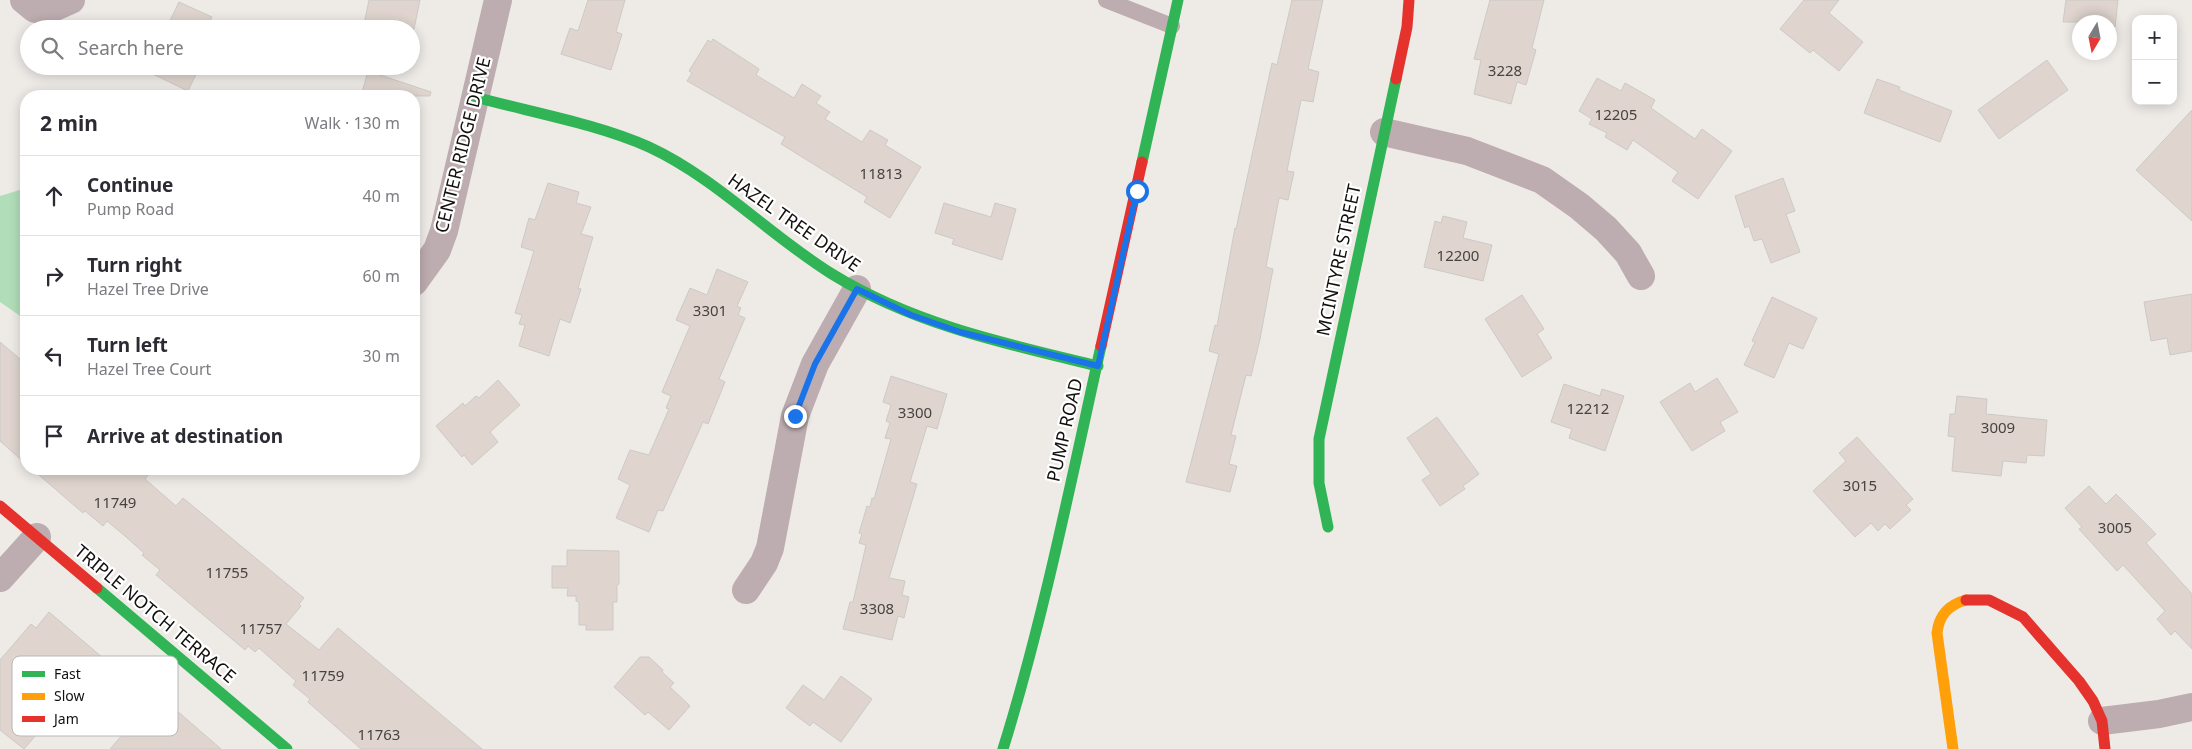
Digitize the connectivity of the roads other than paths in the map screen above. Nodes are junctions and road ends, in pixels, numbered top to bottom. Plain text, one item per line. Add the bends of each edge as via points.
1 (24, 0) edge
2 (71, 0) edge
3 (498, 0) edge
4 (1106, 0) edge
5 (1178, 0) edge
6 (1409, 0) edge
7 (1172, 26) junction
8 (475, 97) junction
9 (1384, 132) junction
10 (420, 274) edge
11 (1642, 276) dead end
12 (857, 289) junction
13 (1098, 366) junction
14 (0, 506) edge
15 (1328, 527) dead end
16 (37, 537) junction
17 (0, 578) edge
18 (746, 590) dead end
19 (177, 656) edge
20 (178, 657) edge
21 (2192, 706) edge
22 (2102, 721) junction
23 (287, 749) edge
24 (1003, 749) edge
25 (1953, 749) edge
26 (2105, 749) edge

1 - 2 street via 35,9 53,8
3 - 8 street, CENTER RIDGE DRIVE
4 - 7 lane
5 - 7 street, PUMP ROAD
6 - 9 street, MCINTYRE STREET via 1407,27
7 - 13 street, PUMP ROAD
8 - 10 street, CENTER RIDGE DRIVE via 444,231 437,250
8 - 12 street, HAZEL TREE DRIVE via 613,134 657,151 694,172
9 - 11 street via 1467,151 1542,180 1573,201 1606,230 1628,253
9 - 15 street, MCINTYRE STREET via 1319,439 1319,488
12 - 13 street, HAZEL TREE DRIVE via 911,315 960,332
12 - 18 street via 815,364 795,416 770,548
13 - 24 street, PUMP ROAD
14 - 16 street, TRIPLE NOTCH TERRACE
16 - 17 street
16 - 19 street, TRIPLE NOTCH TERRACE
20 - 23 street, TRIPLE NOTCH TERRACE
21 - 22 street
22 - 25 street via 2079,682 2023,617 1989,600 1971,599 1945,610 1938,621
22 - 26 street

